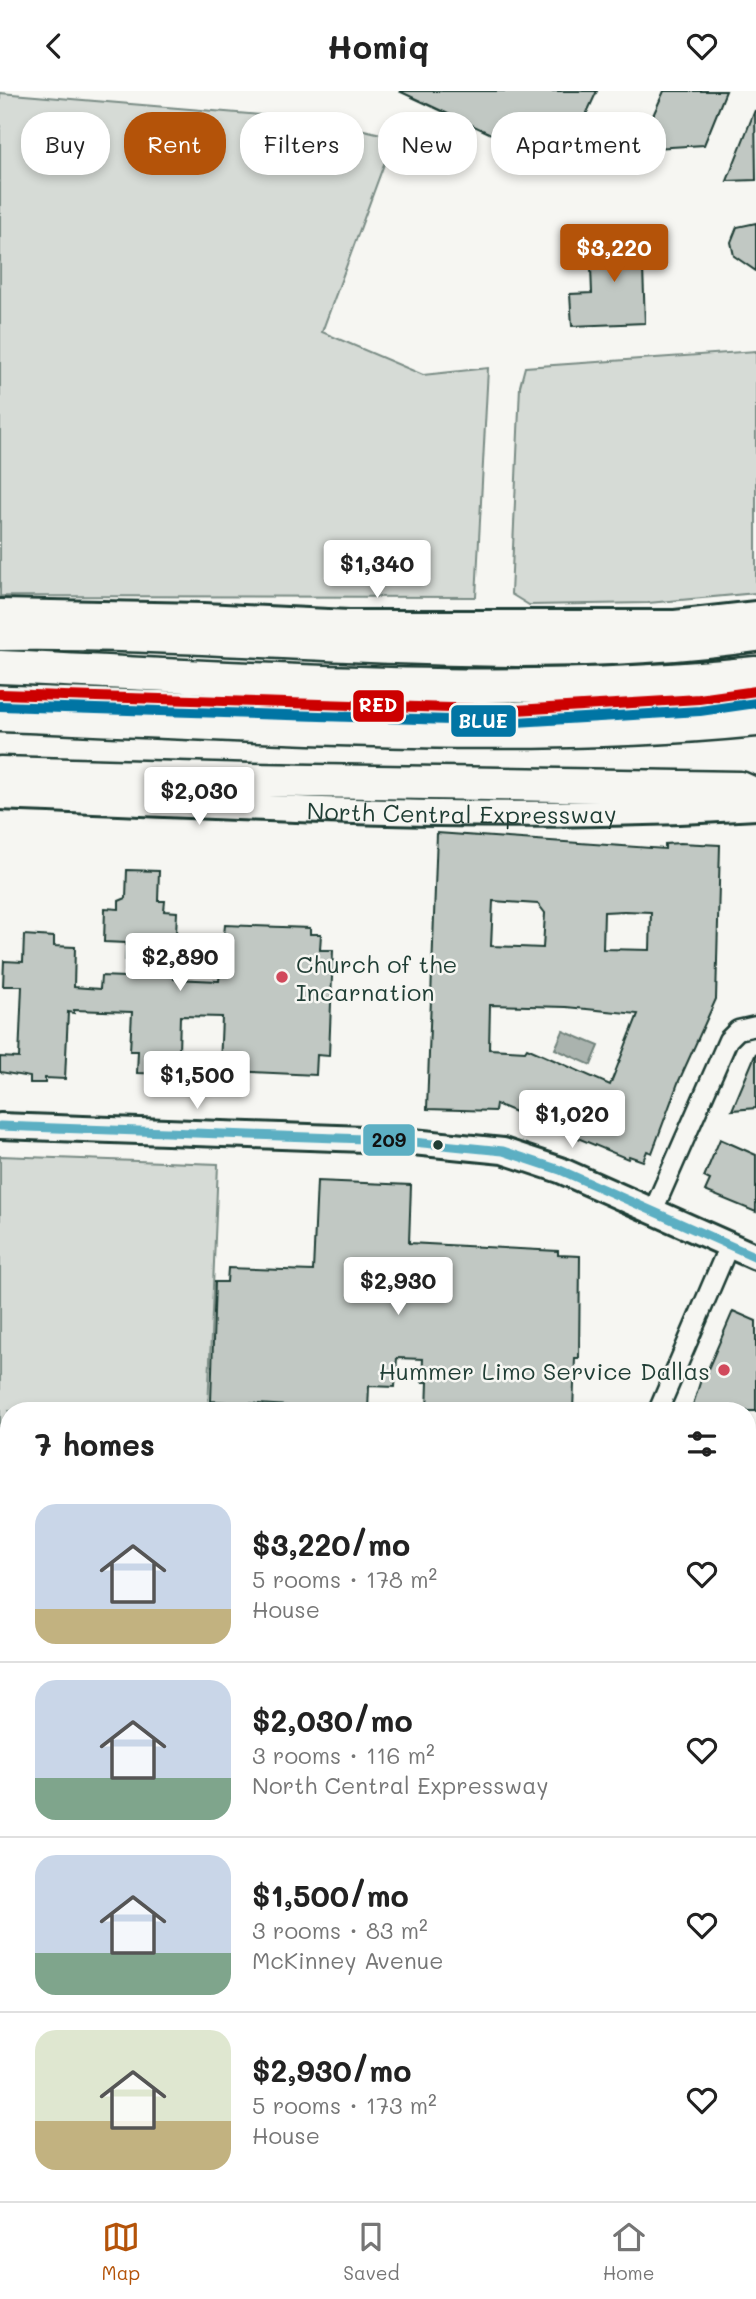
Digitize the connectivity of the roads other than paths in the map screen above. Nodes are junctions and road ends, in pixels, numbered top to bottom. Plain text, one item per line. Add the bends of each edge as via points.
1 (0, 612) edge
2 (756, 614) edge
3 (0, 634) edge
4 (756, 635) edge
5 (0, 667) edge
6 (756, 673) edge
7 (0, 715) edge
8 (756, 720) edge
9 (0, 773) edge
10 (756, 795) edge
11 (0, 797) edge
12 (756, 807) edge
13 (756, 1026) edge
14 (0, 1126) edge
15 (653, 1211) junction
16 (729, 1245) junction
17 (756, 1257) edge
18 (662, 1402) edge

1 - 2 main road via 349,623 675,623
3 - 4 highway via 88,633 532,650 662,645
5 - 6 highway via 507,687
7 - 8 highway via 513,733
9 - 10 highway via 740,788
11 - 12 main road, North Central Expressway via 426,812
13 - 15 street via 738,1030 729,1040
14 - 15 main road via 473,1147 534,1160
15 - 16 main road
16 - 17 main road
16 - 18 street

